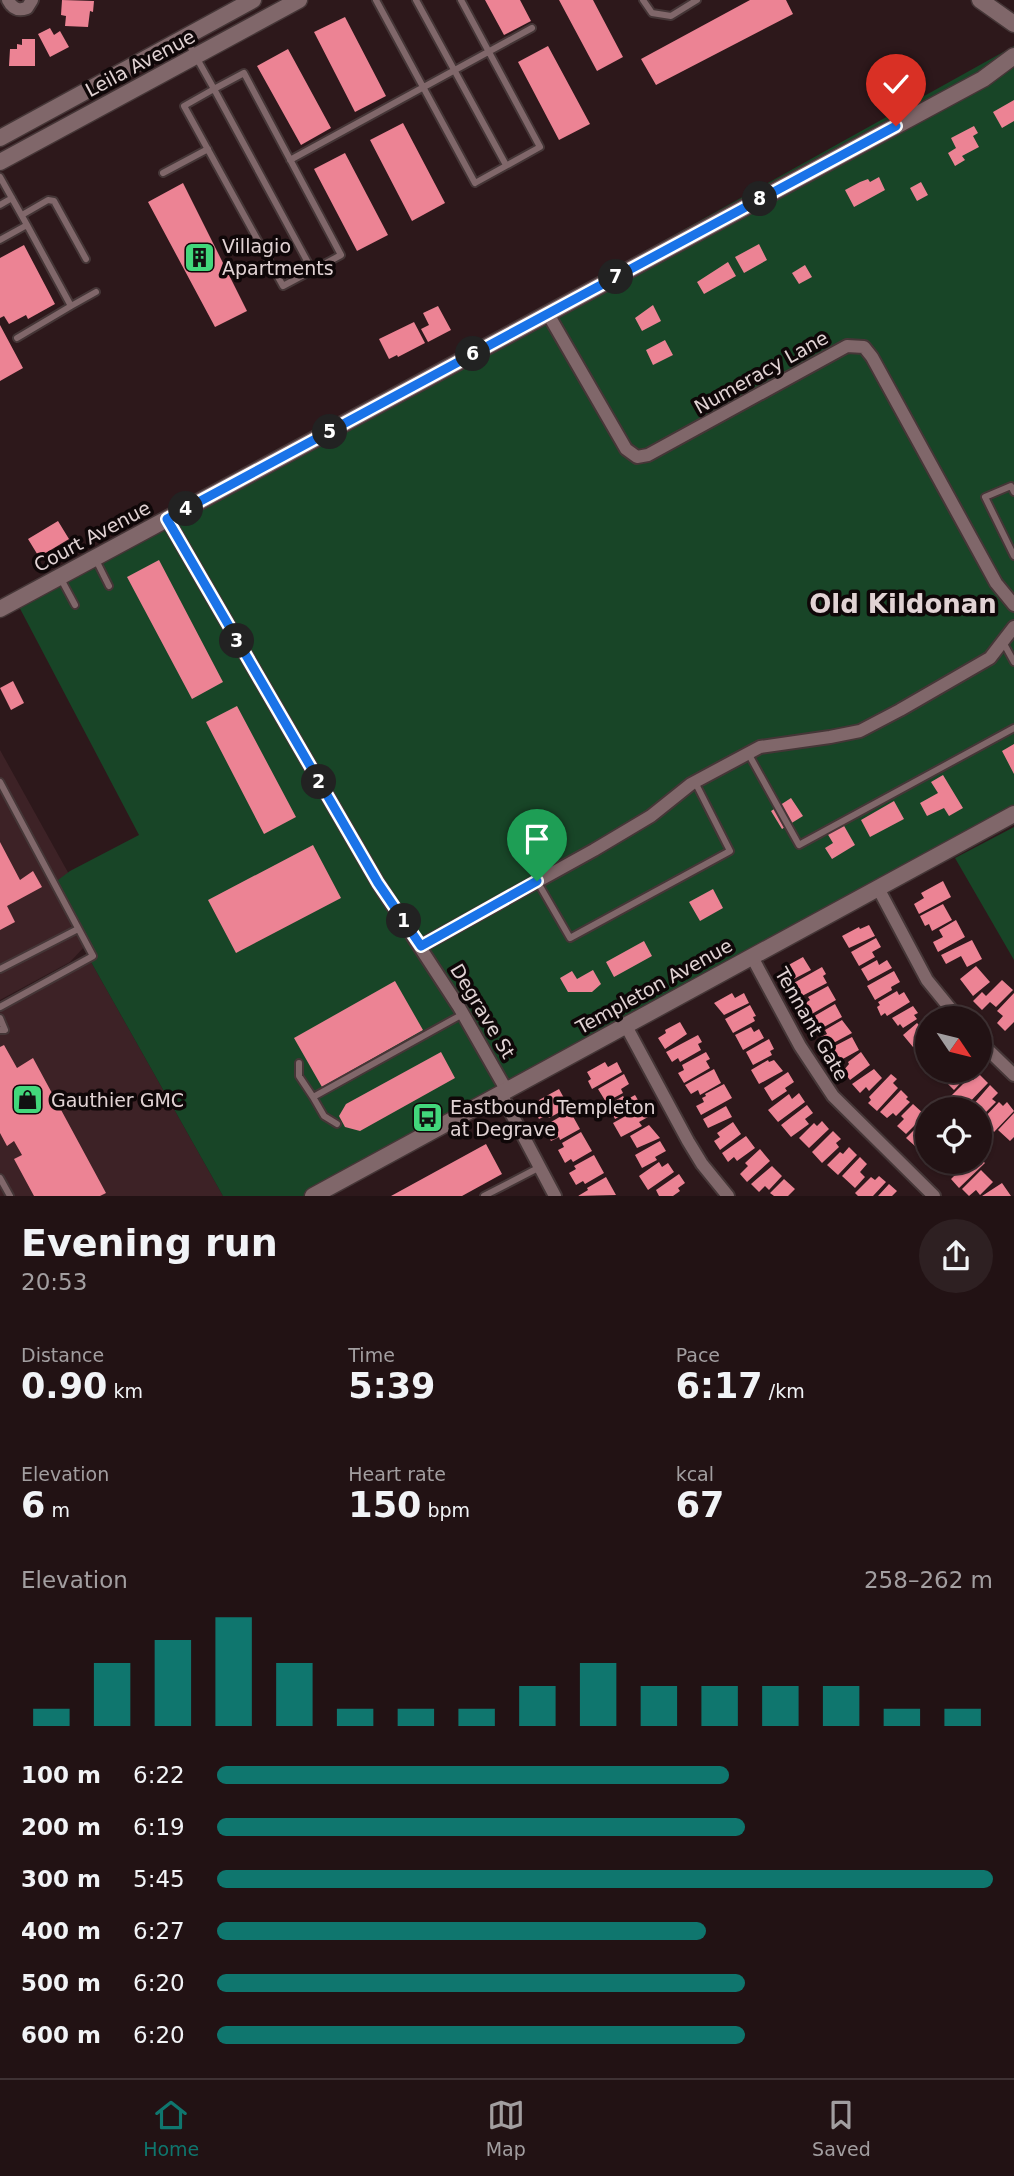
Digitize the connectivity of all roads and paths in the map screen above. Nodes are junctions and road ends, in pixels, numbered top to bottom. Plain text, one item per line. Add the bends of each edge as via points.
1 (8, 0) edge
2 (32, 0) edge
3 (253, 0) edge
4 (299, 0) edge
5 (376, 0) edge
6 (416, 0) edge
7 (461, 0) edge
8 (643, 0) edge
9 (697, 0) edge
10 (980, 0) edge
11 (1010, 18) edge
12 (532, 28) dead end
13 (185, 37) junction
14 (488, 52) junction
15 (1014, 56) edge
16 (195, 57) junction
17 (454, 70) junction
18 (422, 87) junction
19 (214, 89) junction
20 (0, 138) edge
21 (208, 149) junction
22 (290, 160) junction
23 (0, 162) edge
24 (506, 165) junction
25 (163, 173) dead end
26 (0, 177) edge
27 (12, 198) junction
28 (0, 205) edge
29 (22, 215) junction
30 (27, 225) junction
31 (0, 240) edge
32 (86, 259) dead end
33 (312, 270) junction
34 (96, 292) dead end
35 (71, 306) junction
36 (548, 314) junction
37 (17, 338) dead end
38 (1014, 492) edge
39 (167, 519) junction
40 (1014, 556) edge
41 (95, 558) junction
42 (60, 577) junction
43 (109, 586) dead end
44 (75, 605) dead end
45 (1014, 606) edge
46 (0, 609) edge
47 (1014, 627) edge
48 (1003, 642) junction
49 (1014, 662) edge
50 (1014, 728) edge
51 (748, 753) junction
52 (0, 782) edge
53 (695, 782) junction
54 (1014, 814) edge
55 (537, 881) junction
56 (878, 888) junction
57 (78, 929) junction
58 (421, 946) junction
59 (752, 957) junction
60 (0, 969) edge
61 (948, 1006) edge
62 (0, 1007) edge
63 (463, 1014) junction
64 (0, 1018) edge
65 (626, 1026) junction
66 (0, 1030) edge
67 (992, 1054) edge
68 (299, 1063) dead end
69 (1014, 1075) edge
70 (504, 1092) junction
71 (313, 1097) junction
72 (337, 1124) dead end
73 (540, 1167) junction
74 (0, 1178) edge
75 (10, 1196) edge
76 (313, 1196) edge
77 (484, 1196) edge
78 (555, 1196) edge
79 (728, 1196) edge
80 (934, 1196) edge

1 - 2 street via 19,10
3 - 13 street, Leila Avenue
4 - 16 street, Leila Avenue
5 - 18 lane
6 - 17 lane
7 - 14 lane
8 - 9 lane via 652,13 671,16
10 - 11 street
12 - 14 lane
13 - 16 lane
13 - 20 street, Leila Avenue
14 - 17 lane
14 - 24 lane via 540,147
15 - 36 street, Court Avenue via 983,79
16 - 19 lane
16 - 23 street, Leila Avenue
17 - 18 lane
17 - 24 lane
18 - 22 lane
18 - 24 lane via 475,183
19 - 21 lane via 184,106
19 - 22 lane via 244,73
19 - 33 lane
21 - 25 lane
21 - 33 lane via 283,286
22 - 33 lane via 341,255
26 - 27 lane
27 - 28 lane
27 - 29 lane
29 - 30 lane
29 - 32 lane via 54,201
30 - 31 lane
30 - 35 lane
34 - 35 lane
35 - 37 lane
36 - 39 street, Court Avenue
36 - 45 street, Numeracy Lane via 626,449 637,457 847,346 864,347 996,583
38 - 40 lane via 1011,486 985,498
39 - 41 street, Court Avenue
39 - 58 street, Degrave St via 378,883
41 - 42 street, Court Avenue
41 - 43 lane
42 - 44 lane
42 - 46 street, Court Avenue
47 - 48 street
48 - 49 lane
48 - 51 street via 990,658 967,673 860,731 770,744
50 - 51 lane via 799,845
51 - 53 street
52 - 57 lane
53 - 55 street via 651,816
53 - 55 lane via 730,851 570,938
54 - 56 street, Templeton Avenue
55 - 58 street
56 - 59 street, Templeton Avenue
56 - 61 street via 927,980
57 - 60 lane
57 - 62 lane via 93,956
58 - 63 street, Degrave St
59 - 65 street, Templeton Avenue
59 - 80 street, Tennant Gate via 833,1096
63 - 70 street, Degrave St
63 - 71 lane
64 - 66 lane via 5,1030
65 - 70 street, Templeton Avenue
65 - 79 street via 688,1141
67 - 69 street
68 - 71 lane via 299,1076
70 - 73 street, Degrave St
70 - 76 street, Templeton Avenue
71 - 72 lane via 324,1116
73 - 77 lane
73 - 78 street, Degrave St
74 - 75 lane

